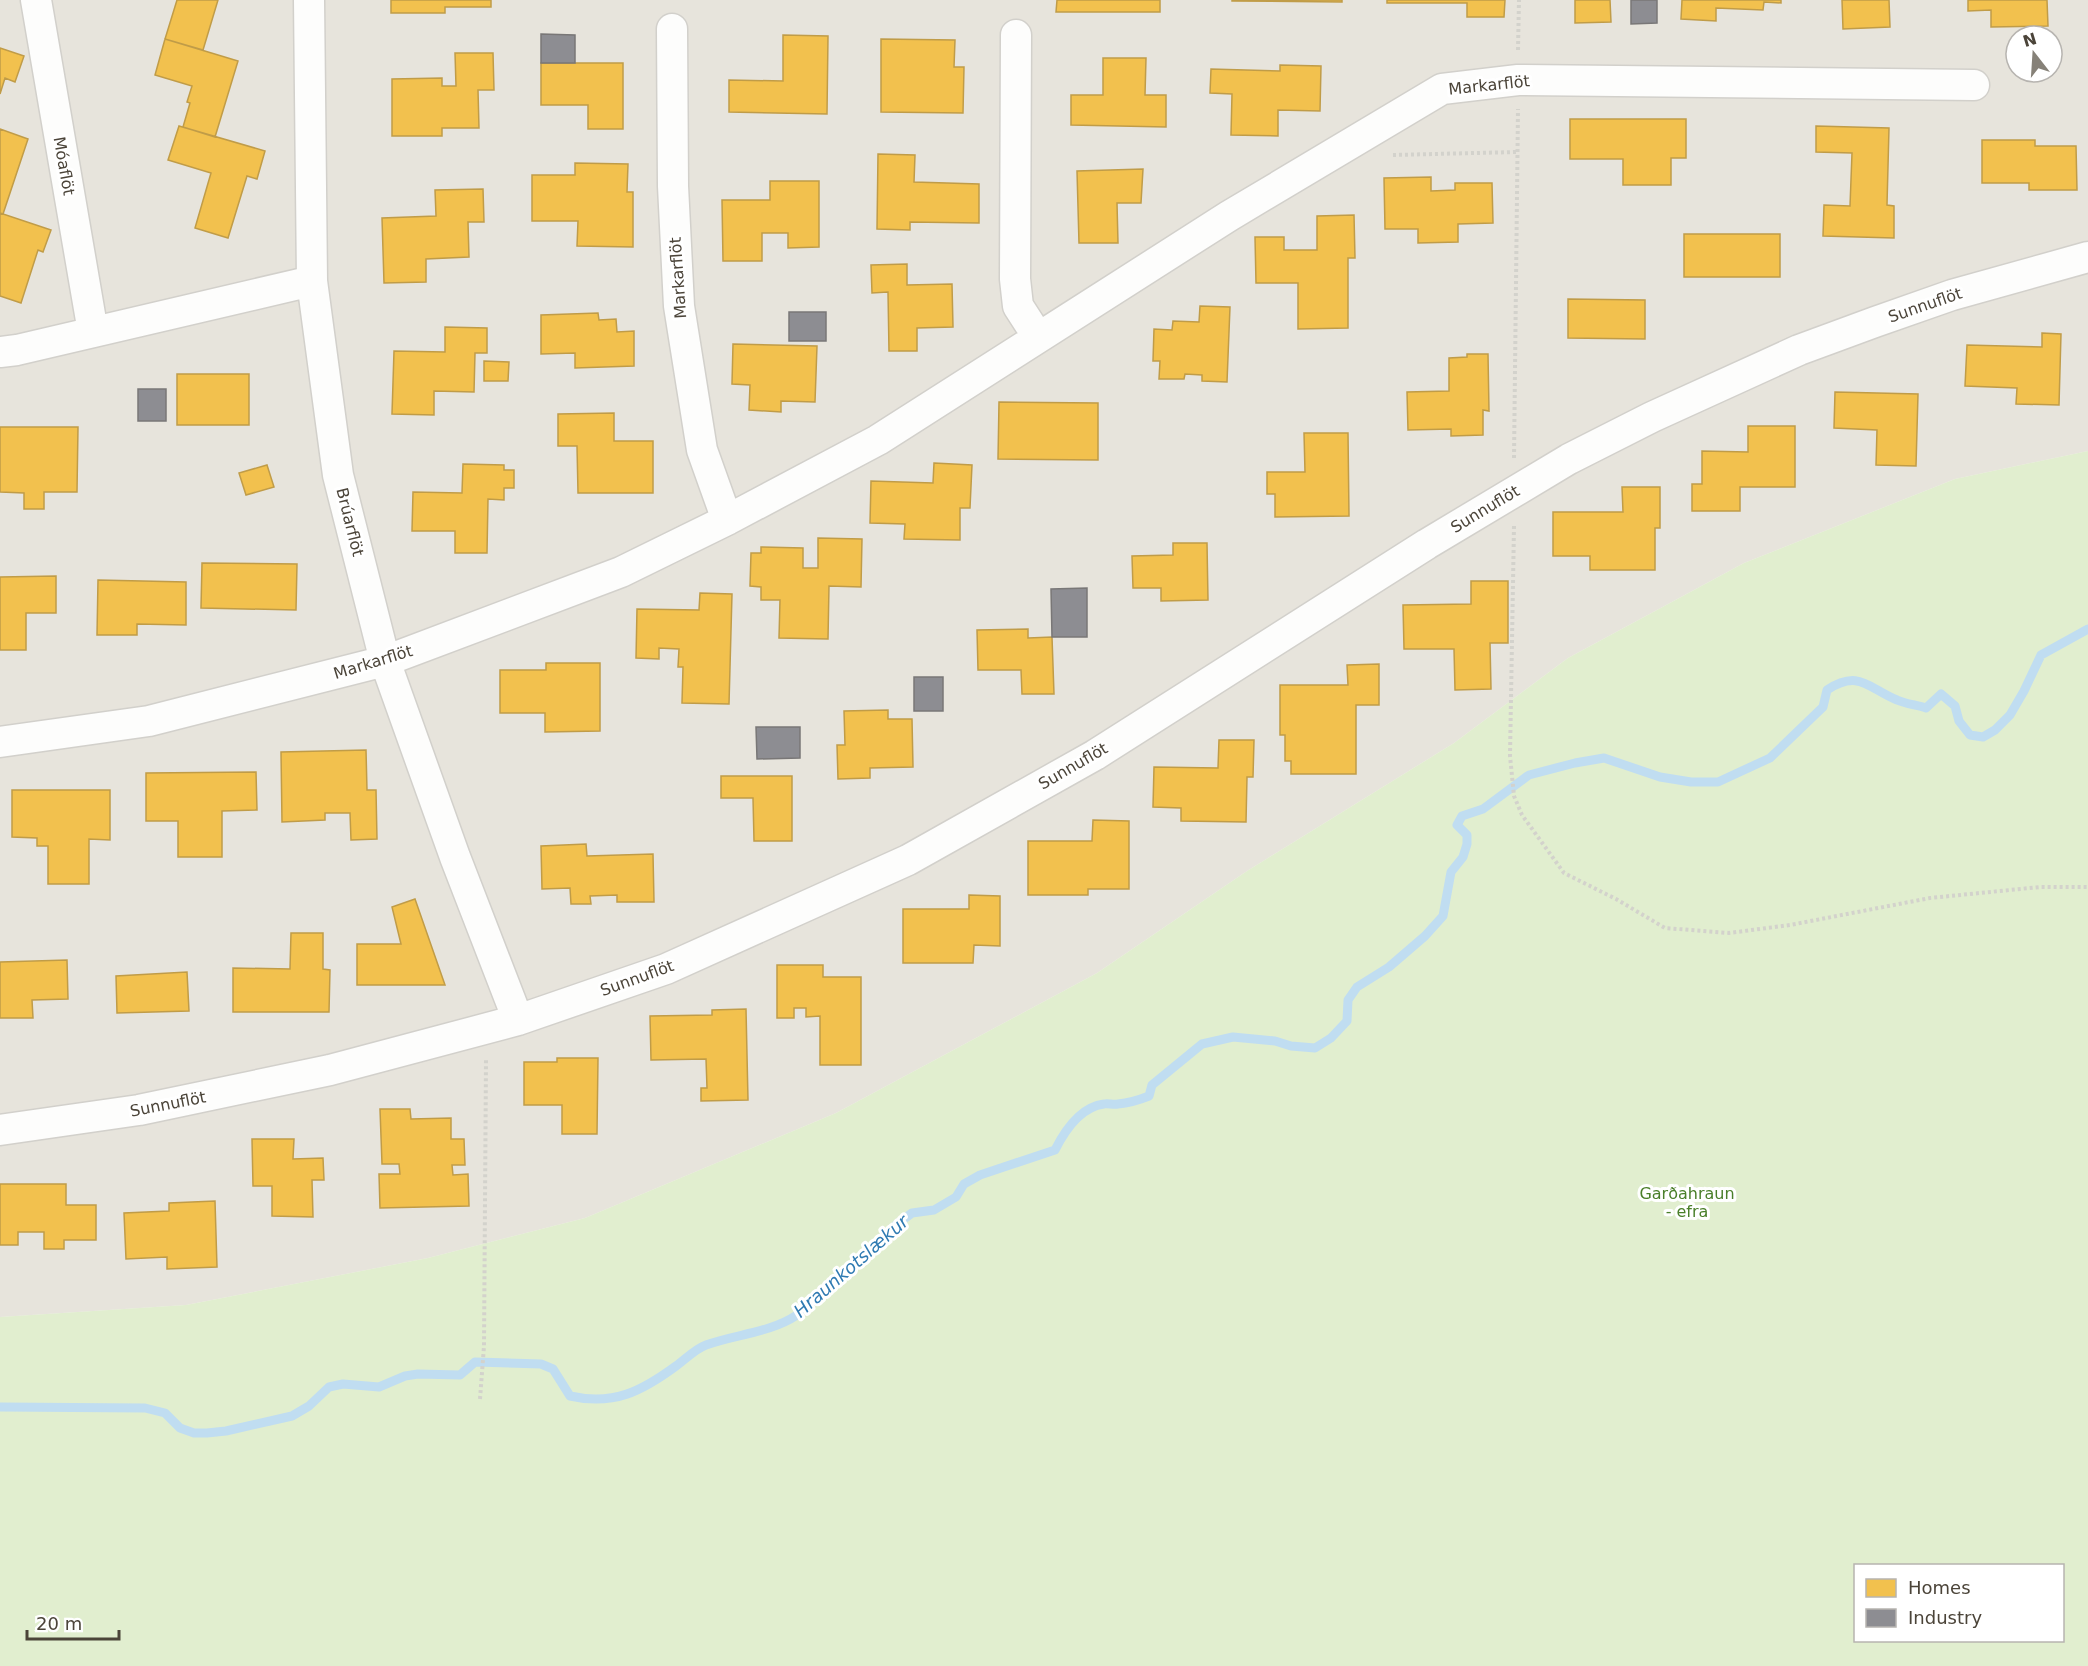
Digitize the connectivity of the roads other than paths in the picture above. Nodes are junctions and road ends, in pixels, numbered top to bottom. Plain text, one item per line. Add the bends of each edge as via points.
1 (36, 0) edge
2 (309, 0) edge
3 (672, 29) dead end
4 (1016, 35) dead end
5 (1974, 85) dead end
6 (2088, 257) edge
7 (312, 281) junction
8 (93, 332) junction
9 (1038, 337) junction
10 (0, 352) edge
11 (727, 520) junction
12 (385, 661) junction
13 (0, 742) edge
14 (518, 1020) junction
15 (0, 1130) edge

1 - 8 street, Móaflöt
2 - 7 street, Brúarflöt
3 - 11 street, Markarflöt via 679,306 702,450
4 - 9 street via 1015,279 1018,306
5 - 9 street, Markarflöt via 1518,80 1442,89 1229,216
6 - 14 street, Sunnuflöt via 1952,295 1799,350 1652,417 1569,459 1427,543 1095,754 908,860 666,969
7 - 8 street
7 - 12 street, Brúarflöt via 339,475
8 - 10 street
9 - 11 street, Markarflöt via 878,440
11 - 12 street, Markarflöt via 621,572
12 - 13 street, Markarflöt via 149,721
12 - 14 street, Brúarflöt via 454,857
14 - 15 street, Sunnuflöt via 330,1071 162,1106

